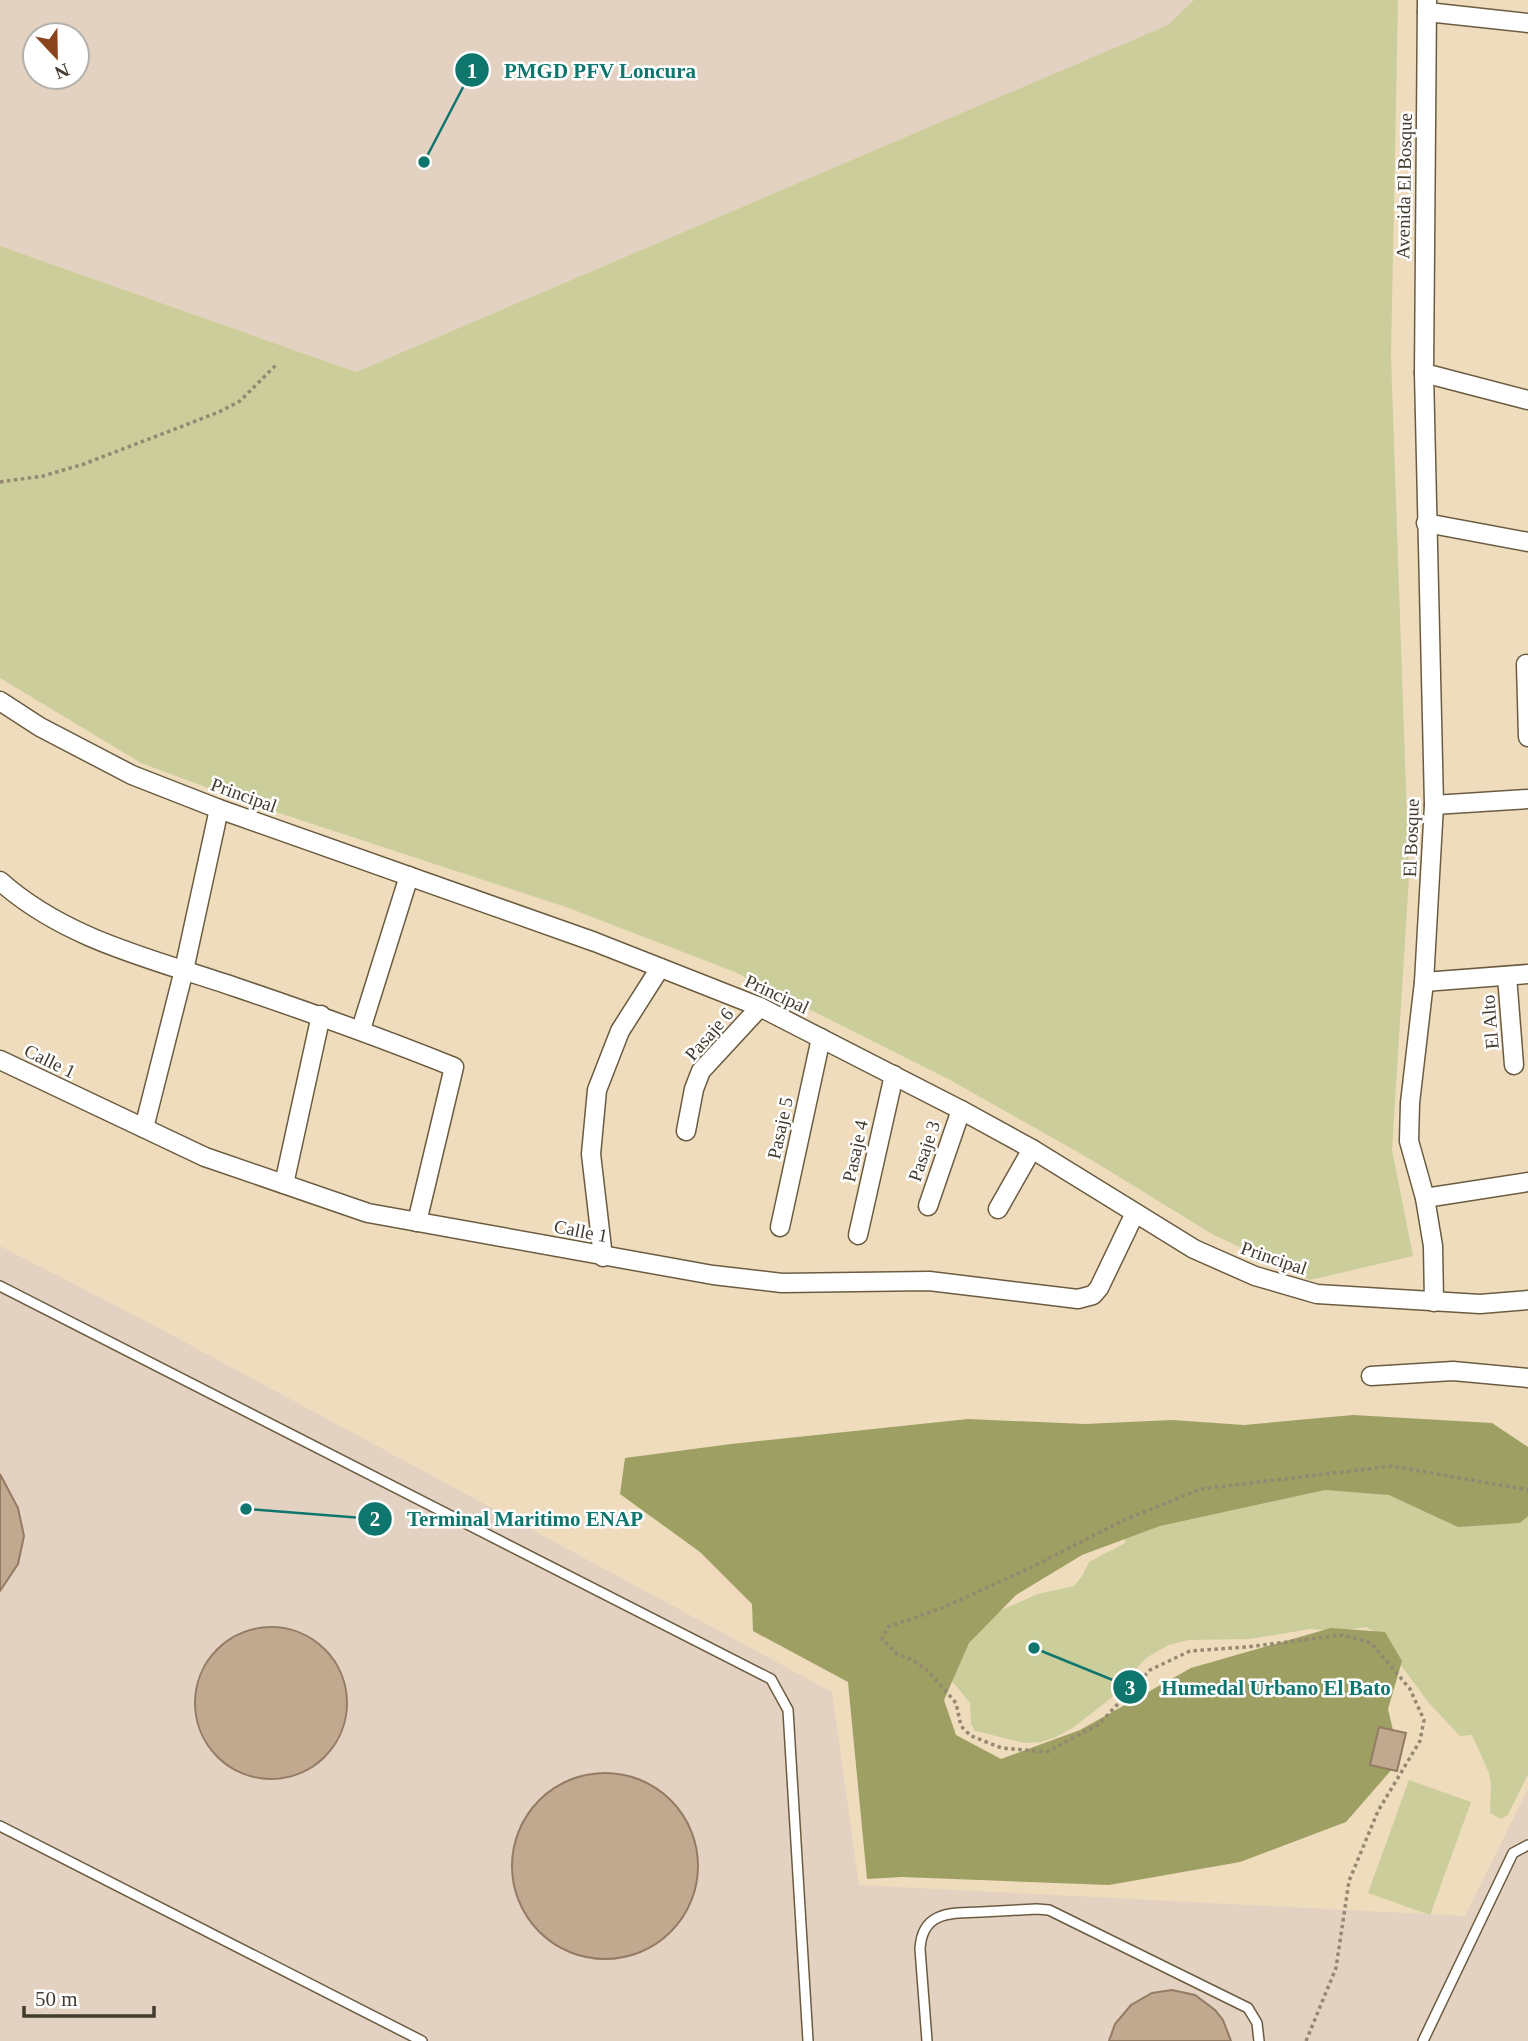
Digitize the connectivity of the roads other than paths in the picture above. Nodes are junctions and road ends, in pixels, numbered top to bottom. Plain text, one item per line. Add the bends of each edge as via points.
1 (1427, 6) edge
2 (1528, 23) edge
3 (1424, 373) junction
4 (1528, 400) edge
5 (1426, 523) junction
6 (1528, 542) edge
7 (1526, 664) edge
8 (0, 701) edge
9 (1528, 737) edge
10 (1528, 799) edge
11 (1434, 805) junction
12 (219, 809) junction
13 (409, 876) junction
14 (0, 881) edge
15 (660, 968) junction
16 (184, 970) junction
17 (1528, 974) edge
18 (1507, 976) junction
19 (1424, 982) junction
20 (760, 1007) junction
21 (321, 1016) junction
22 (361, 1029) junction
23 (821, 1038) junction
24 (0, 1060) edge
25 (1514, 1065) dead end
26 (894, 1075) junction
27 (961, 1110) junction
28 (144, 1128) junction
29 (686, 1131) dead end
30 (1032, 1149) junction
31 (1528, 1182) edge
32 (284, 1184) junction
33 (1425, 1198) junction
34 (928, 1206) dead end
35 (998, 1209) dead end
36 (1135, 1213) junction
37 (417, 1222) junction
38 (780, 1227) dead end
39 (858, 1236) dead end
40 (603, 1257) junction
41 (0, 1286) edge
42 (1528, 1300) edge
43 (1434, 1301) junction
44 (1371, 1376) dead end
45 (1528, 1378) edge
46 (0, 1826) edge
47 (1528, 1845) edge
48 (422, 2041) edge
49 (808, 2041) edge
50 (927, 2041) edge
51 (1259, 2041) edge
52 (1423, 2041) edge

1 - 2 street
1 - 3 street, Avenida El Bosque
3 - 4 street
3 - 5 street, El Bosque
5 - 6 street
5 - 11 street, El Bosque
7 - 9 street
8 - 12 street, Principal via 132,775
10 - 11 street
11 - 19 street, El Bosque
12 - 13 street, Principal
12 - 16 street
13 - 15 street, Principal
13 - 22 street
14 - 16 street via 73,931
15 - 20 street, Principal
15 - 40 street via 620,1031 597,1090 591,1154
16 - 21 street
16 - 28 street
17 - 18 street
18 - 19 street
18 - 25 street, El Alto
19 - 33 street, El Bosque via 1409,1141
20 - 23 street, Principal
20 - 29 street, Pasaje 6 via 701,1072
21 - 22 street
21 - 32 street
22 - 37 street via 454,1067
23 - 26 street, Principal
23 - 38 street, Pasaje 5
24 - 28 street, Calle 1
26 - 27 street, Principal
26 - 39 street, Pasaje 4
27 - 30 street, Principal
27 - 34 street, Pasaje 3
28 - 32 street, Calle 1 via 205,1157
30 - 35 street
30 - 36 street, Principal
31 - 33 street
32 - 37 street, Calle 1 via 368,1213
33 - 43 street, El Bosque via 1433,1245
36 - 40 street, Calle 1 via 1099,1288 1078,1299 929,1281 782,1283
36 - 43 street, Principal via 1194,1249 1286,1286 1317,1294
37 - 40 street, Calle 1
41 - 49 lane via 771,1679 788,1710
42 - 43 street, Principal
44 - 45 street via 1453,1371
46 - 48 lane
47 - 52 lane via 1513,1853
50 - 51 lane via 920,1949 926,1926 946,1913 1037,1909 1049,1910 1248,2008 1257,2023

